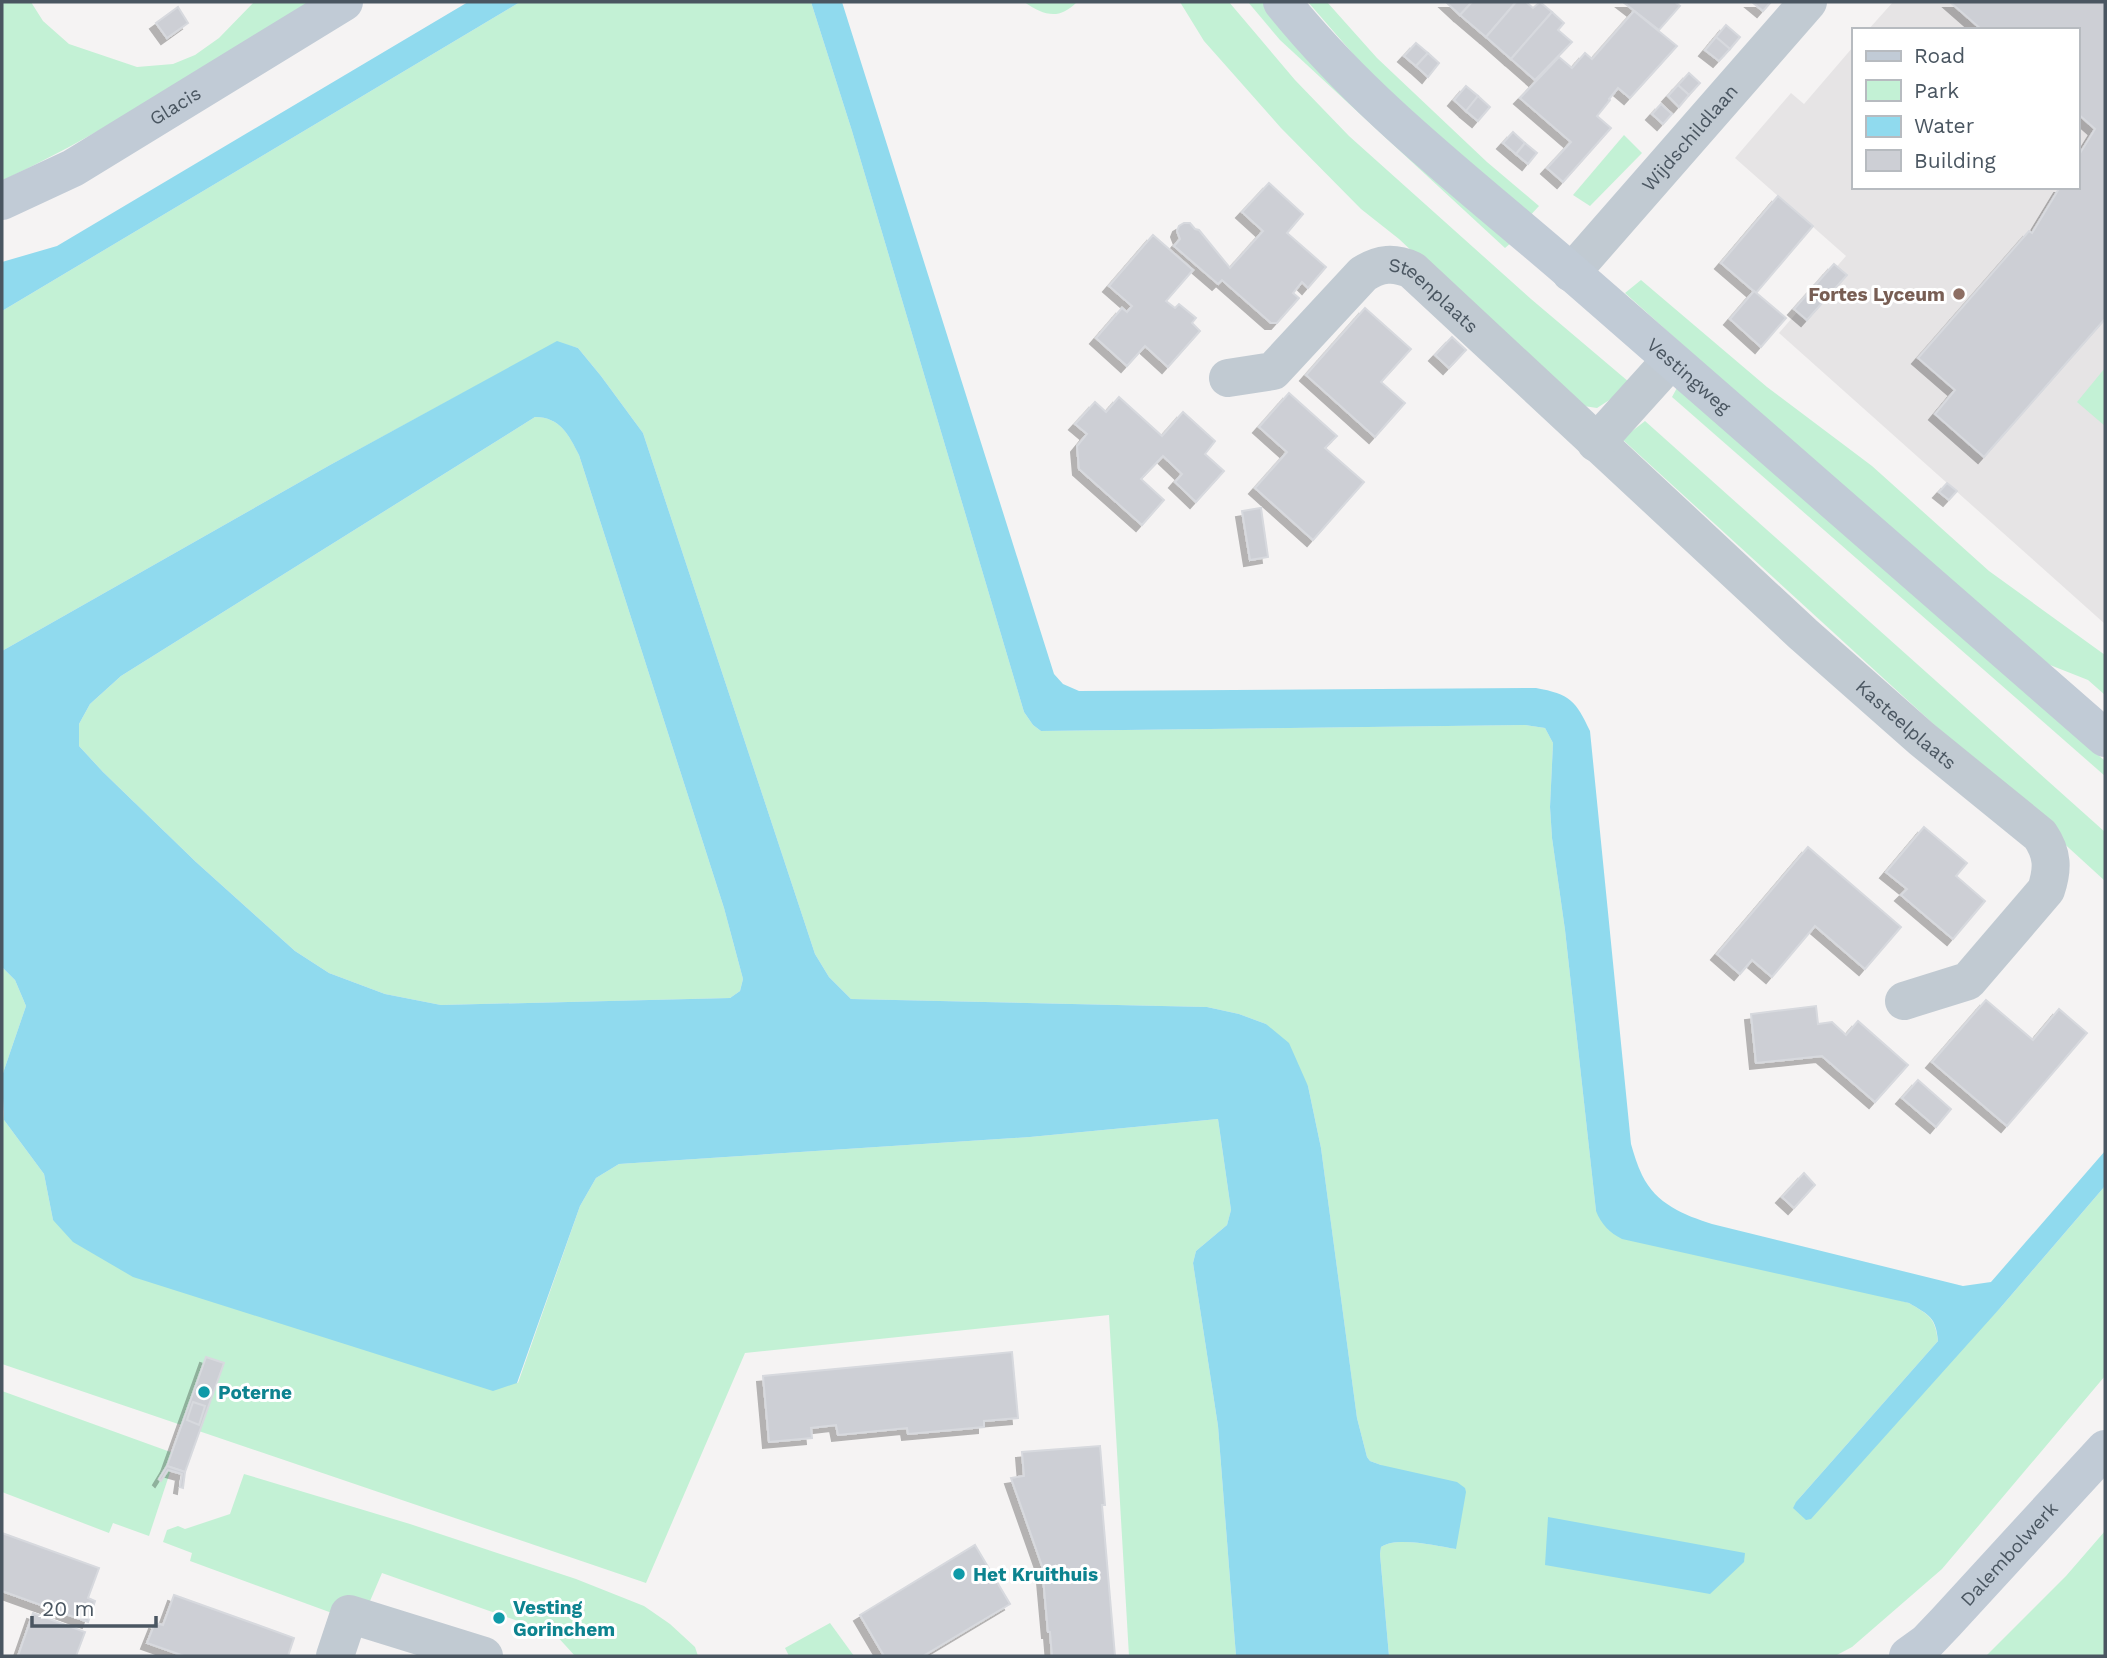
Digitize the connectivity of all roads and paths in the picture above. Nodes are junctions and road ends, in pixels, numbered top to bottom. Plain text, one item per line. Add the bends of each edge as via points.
1 (344, 2) edge
2 (1282, 2) edge
3 (1808, 2) edge
4 (2, 201) edge
5 (1571, 273) junction
6 (1670, 361) junction
7 (1227, 378) dead end
8 (1596, 443) junction
9 (2105, 738) edge
10 (1904, 1001) dead end
11 (2105, 1448) edge
12 (335, 1656) edge
13 (484, 1656) edge
14 (1909, 1656) edge

1 - 4 street, Glacis via 73,168
2 - 5 street, Vestingweg via 1387,115
3 - 5 street, Wijdschildlaan
5 - 6 street, Vestingweg
6 - 8 street
6 - 9 street, Vestingweg
7 - 8 street, Steenplaats via 1273,372 1363,274 1374,267 1400,265 1412,271
8 - 10 street, Kasteelplaats via 1804,634 2040,835 2049,848 2046,890 1968,981
11 - 14 street, Dalembolwerk via 1946,1622
12 - 13 street via 349,1614

